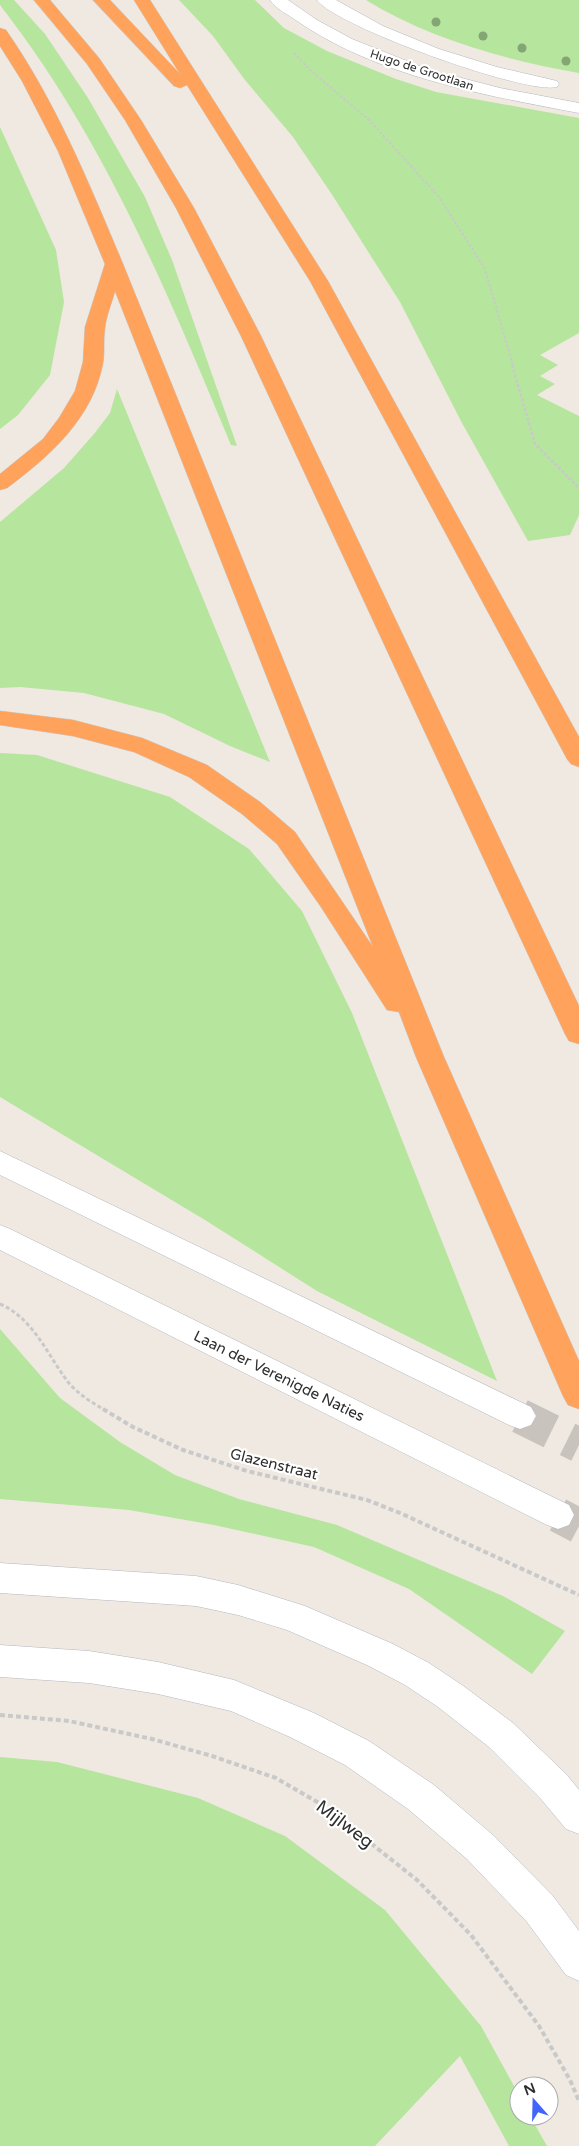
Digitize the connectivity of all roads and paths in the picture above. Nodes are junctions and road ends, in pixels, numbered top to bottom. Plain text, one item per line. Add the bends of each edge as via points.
1 (42, 0) edge
2 (101, 0) edge
3 (142, 0) edge
4 (278, 0) edge
5 (325, 0) edge
6 (0, 33) edge
7 (289, 48) dead end
8 (564, 87) dead end
9 (579, 108) edge
10 (218, 124) junction
11 (114, 264) junction
12 (0, 484) edge
13 (579, 488) edge
14 (0, 718) edge
15 (579, 760) edge
16 (579, 1034) edge
17 (430, 1057) junction
18 (0, 1162) edge
19 (0, 1237) edge
20 (0, 1304) edge
21 (579, 1396) edge
22 (520, 1416) tunnel mouth
23 (558, 1515) tunnel mouth
24 (0, 1578) edge
25 (579, 1596) edge
26 (0, 1661) edge
27 (0, 1715) edge
28 (579, 1817) edge
29 (579, 1962) edge
30 (579, 2101) edge

1 - 16 highway via 98,69 133,120 185,208 251,336
2 - 10 highway
3 - 10 highway
4 - 9 main road, Hugo de Grootlaan via 344,41 403,66 489,91
5 - 8 main road, Hugo de Grootlaan via 373,28 428,50 519,78
6 - 11 highway via 67,151
7 - 13 path via 370,121 439,197 484,269 535,444
10 - 15 highway via 319,281
11 - 12 highway via 95,327 93,362 85,391 50,443
11 - 17 highway
14 - 17 highway via 73,728 142,746 198,771 251,808 286,838
17 - 21 highway
18 - 22 main road
19 - 23 main road, Laan der Verenigde Naties
20 - 25 path, Glazenstraat via 14,1310 45,1345 69,1383 94,1404 133,1427 182,1450 247,1471 367,1500
24 - 28 main road via 196,1591 238,1600 310,1624 381,1655 450,1696 501,1736 554,1787
26 - 29 main road via 89,1667 158,1678 234,1696 302,1725 357,1754 421,1797 480,1847 540,1909
27 - 30 path, Mijlweg via 69,1721 152,1739 276,1778 324,1806 418,1880 471,1934 539,2026

